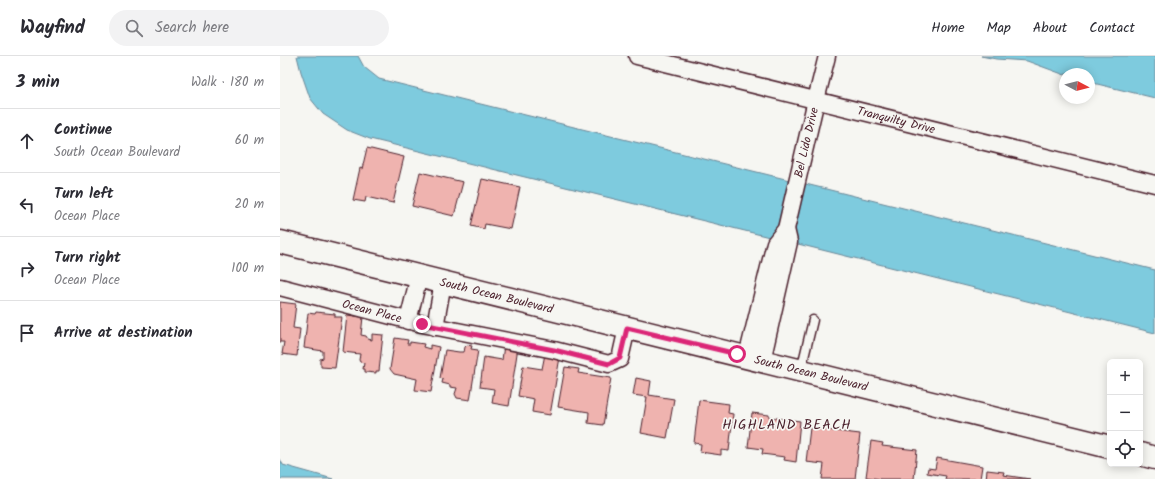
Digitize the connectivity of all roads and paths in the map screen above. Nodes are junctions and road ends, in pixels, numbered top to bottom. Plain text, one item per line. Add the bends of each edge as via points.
1 (637, 56) edge
2 (827, 56) edge
3 (816, 100) junction
4 (1155, 184) edge
5 (280, 242) edge
6 (419, 276) junction
7 (443, 282) junction
8 (280, 287) edge
9 (812, 320) dead end
10 (408, 321) junction
11 (435, 327) junction
12 (627, 328) junction
13 (755, 359) junction
14 (801, 370) junction
15 (1107, 446) edge
16 (1143, 455) edge
17 (1155, 458) edge

1 - 3 street, Tranquilty Drive
2 - 3 street, Bel Lido Drive
3 - 4 street, Tranquilty Drive
3 - 13 street, Bel Lido Drive
5 - 6 main road, South Ocean Boulevard
6 - 7 main road, South Ocean Boulevard
6 - 10 street
7 - 11 street
7 - 12 main road, South Ocean Boulevard
8 - 10 street, Ocean Place
9 - 14 lane
10 - 11 street, Ocean Place
11 - 12 street, Ocean Place via 554,350 609,364 620,358
12 - 13 main road, South Ocean Boulevard
13 - 14 main road, South Ocean Boulevard
14 - 15 main road, South Ocean Boulevard
16 - 17 main road

